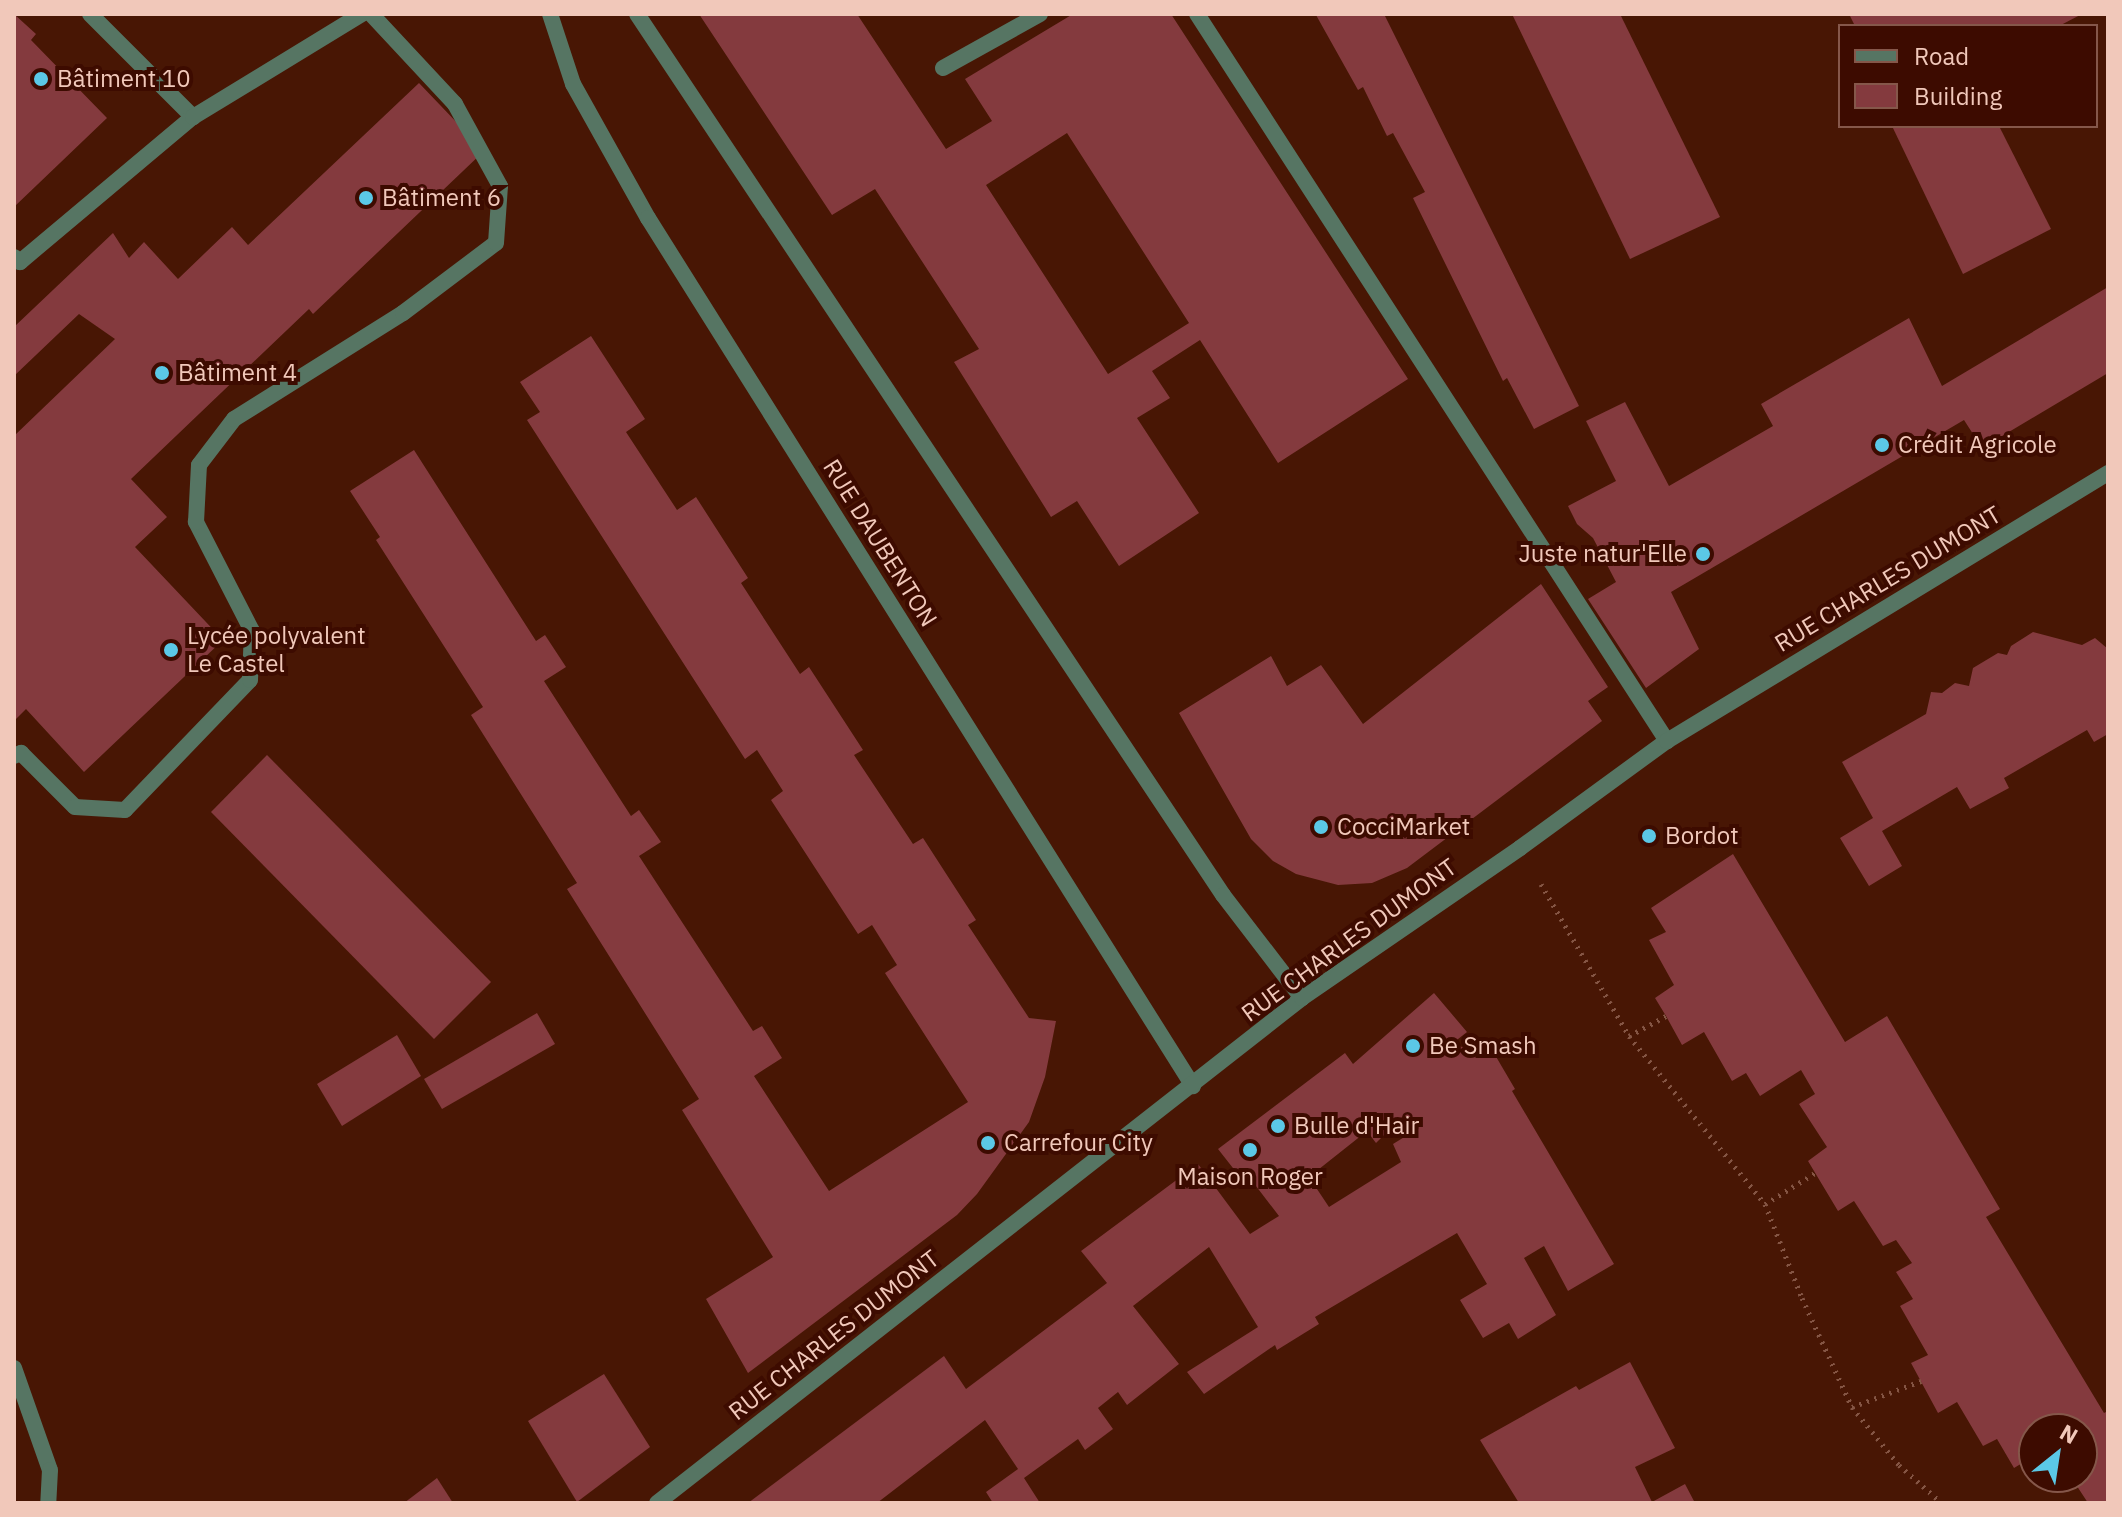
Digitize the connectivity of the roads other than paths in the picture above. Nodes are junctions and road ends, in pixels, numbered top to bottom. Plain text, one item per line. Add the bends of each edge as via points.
1 (90, 14) edge
2 (362, 14) edge
3 (371, 14) edge
4 (550, 14) edge
5 (637, 14) edge
6 (1040, 14) edge
7 (1197, 14) edge
8 (943, 68) dead end
9 (193, 117) junction
10 (14, 257) edge
11 (2108, 473) edge
12 (1667, 741) junction
13 (14, 756) edge
14 (1302, 998) junction
15 (1193, 1086) junction
16 (14, 1368) edge
17 (48, 1503) edge
18 (657, 1503) edge

1 - 9 street
2 - 9 street
3 - 13 street via 455,104 500,186 496,243 403,313 234,419 199,465 196,522 252,631 250,680 125,810 75,807 21,753
4 - 15 street, RUE DAUBENTON via 573,84 648,218
5 - 14 street via 1223,895
6 - 8 street
7 - 12 street
9 - 10 street via 20,262
11 - 12 street, RUE CHARLES DUMONT
12 - 14 street, RUE CHARLES DUMONT
14 - 15 street, RUE CHARLES DUMONT
15 - 18 street, RUE CHARLES DUMONT
16 - 17 street via 50,1470

